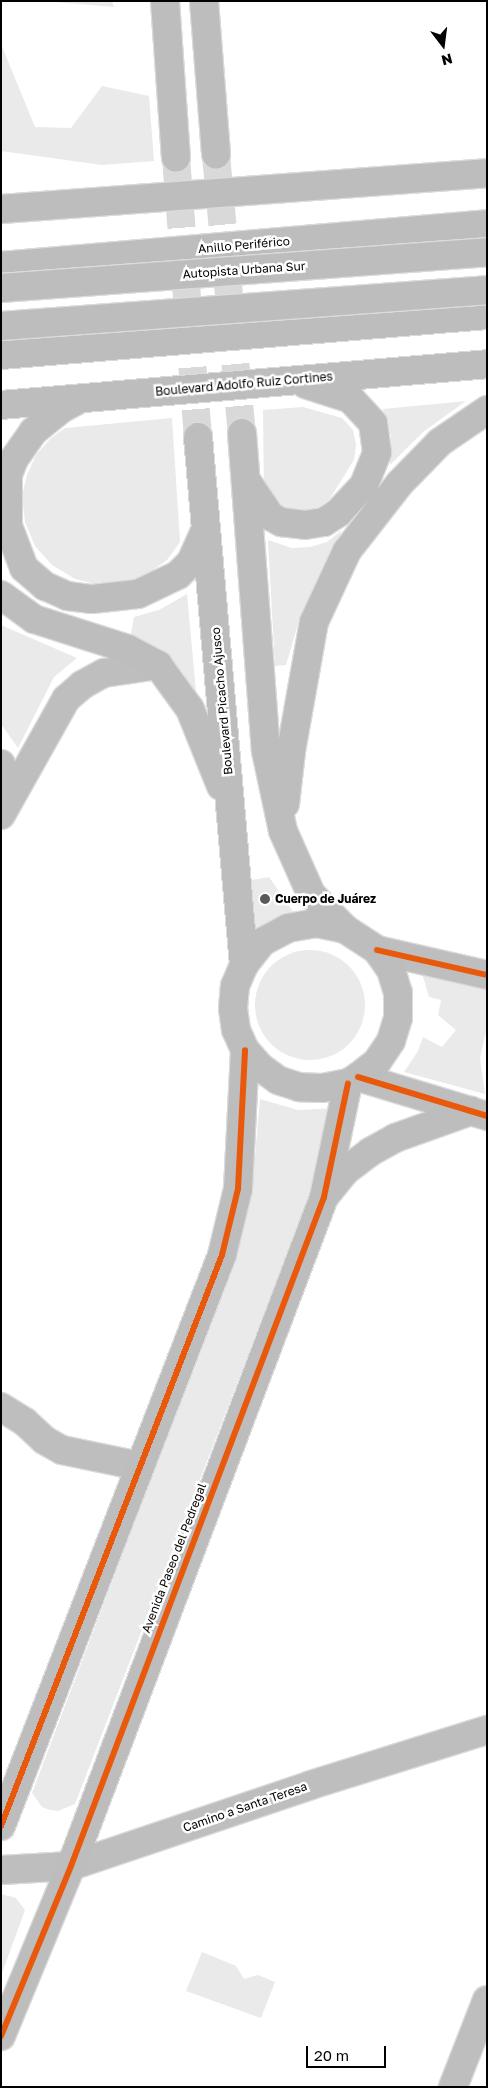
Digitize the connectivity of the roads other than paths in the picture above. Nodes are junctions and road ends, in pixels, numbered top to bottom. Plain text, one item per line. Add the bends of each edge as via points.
1 (165, 1) edge
2 (204, 1) edge
3 (216, 154) tunnel mouth
4 (176, 158) tunnel mouth
5 (487, 173) edge
6 (1, 189) edge
7 (65, 205) junction
8 (1, 210) edge
9 (487, 224) edge
10 (487, 252) edge
11 (1, 266) edge
12 (1, 288) edge
13 (487, 290) edge
14 (487, 315) edge
15 (1, 326) edge
16 (1, 355) edge
17 (487, 364) edge
18 (269, 380) junction
19 (80, 400) junction
20 (1, 405) edge
21 (487, 410) edge
22 (242, 433) tunnel mouth
23 (198, 437) tunnel mouth
24 (246, 480) junction
25 (207, 525) junction
26 (1, 595) edge
27 (158, 665) junction
28 (1, 764) edge
29 (230, 804) junction
30 (2, 814) edge
31 (283, 831) junction
32 (345, 928) junction
33 (377, 950) junction
34 (244, 965) junction
35 (487, 975) edge
36 (246, 1050) junction
37 (353, 1080) junction
38 (479, 1114) edge
39 (324, 1197) junction
40 (1, 1407) edge
41 (139, 1466) junction
42 (487, 1730) edge
43 (1, 1826) edge
44 (70, 1866) junction
45 (1, 1870) edge
46 (487, 2000) edge
47 (1, 2036) edge
48 (453, 2087) edge

1 - 4 main road
2 - 3 main road
5 - 7 main road
6 - 7 main road
7 - 8 main road
9 - 11 main road, Anillo Periférico
10 - 12 main road, Autopista Urbana Sur, bridge
13 - 15 main road, bridge
14 - 16 main road
17 - 18 main road, Boulevard Adolfo Ruiz Cortines
18 - 19 main road, Boulevard Adolfo Ruiz Cortines
18 - 24 main road via 311,385 351,399 373,423 377,452 364,485 338,513 324,522 294,524 270,516
19 - 20 main road, Boulevard Adolfo Ruiz Cortines
19 - 25 main road via 61,408 33,432 14,459 8,476 8,526 24,568 45,586 67,596 92,599 138,594 169,580 191,562
21 - 31 main road via 440,442 400,483 347,551 314,622 291,751
22 - 24 main road
23 - 25 main road, Boulevard Picacho Ajusco
24 - 31 main road via 266,751
25 - 29 main road, Boulevard Picacho Ajusco
26 - 27 main road via 34,619 128,649
27 - 29 main road via 190,709
27 - 30 street via 104,673 82,685 66,699
28 - 30 street
29 - 34 main road, Boulevard Picacho Ajusco
31 - 32 main road via 311,894
32 - 33 main road
32 - 34 main road via 317,923 288,928 262,942
33 - 35 street
33 - 37 main road via 391,970 398,993 398,1018 391,1041 377,1062
34 - 36 main road via 235,986 233,1008 236,1030
36 - 37 main road via 260,1067 278,1080 299,1087 322,1088
36 - 41 main road via 241,1166 232,1222
37 - 38 street
37 - 39 main road, Avenida Paseo del Pedregal
38 - 39 main road via 395,1138 346,1171
39 - 44 main road, Avenida Paseo del Pedregal
40 - 41 street via 62,1450
41 - 43 main road
42 - 44 street, Camino a Santa Teresa
44 - 45 street, Camino a Santa Teresa
44 - 47 main road, Avenida Paseo del Pedregal
46 - 48 street

